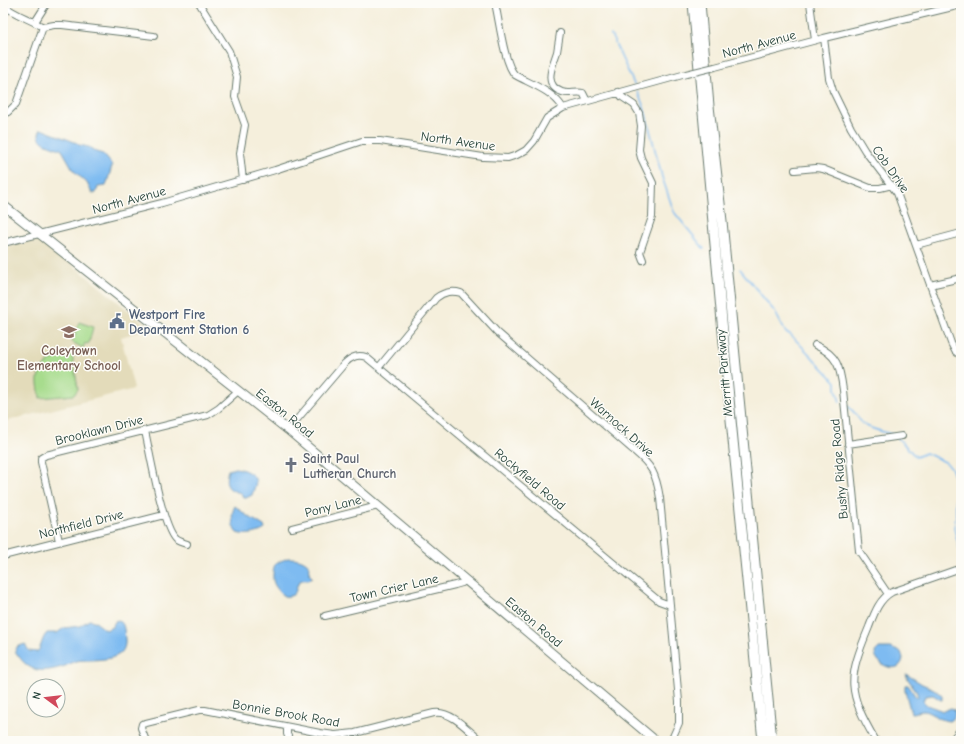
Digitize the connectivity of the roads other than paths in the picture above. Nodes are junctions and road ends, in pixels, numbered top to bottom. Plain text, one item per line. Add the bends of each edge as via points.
1 (47, 3) edge
2 (200, 3) edge
3 (495, 3) edge
4 (693, 3) edge
5 (700, 3) edge
6 (810, 3) edge
7 (3, 5) edge
8 (961, 5) edge
9 (35, 22) junction
10 (43, 27) junction
11 (560, 33) dead end
12 (154, 36) dead end
13 (824, 38) junction
14 (815, 40) junction
15 (618, 92) junction
16 (587, 101) junction
17 (563, 108) junction
18 (3, 114) edge
19 (795, 170) dead end
20 (243, 180) junction
21 (892, 186) junction
22 (3, 205) edge
23 (961, 233) edge
24 (40, 234) junction
25 (3, 243) edge
26 (916, 244) junction
27 (643, 260) dead end
28 (961, 278) edge
29 (930, 285) junction
30 (815, 346) dead end
31 (961, 356) edge
32 (378, 367) junction
33 (238, 391) junction
34 (288, 430) junction
35 (145, 431) junction
36 (899, 437) dead end
37 (848, 444) junction
38 (378, 506) junction
39 (164, 515) junction
40 (292, 528) dead end
41 (58, 541) junction
42 (187, 544) dead end
43 (3, 556) edge
44 (961, 568) edge
45 (466, 580) junction
46 (888, 594) junction
47 (670, 605) junction
48 (327, 616) dead end
49 (287, 727) junction
50 (961, 729) edge
51 (146, 741) edge
52 (290, 741) edge
53 (481, 741) edge
54 (656, 741) edge
55 (671, 741) edge
56 (763, 741) edge
57 (772, 741) edge
58 (876, 741) edge
59 (951, 741) edge

1 - 9 street
2 - 20 street via 229,51 237,76 236,97 245,125 240,153
3 - 17 street via 506,56 512,71 560,101
4 - 56 highway, Merritt Parkway
5 - 57 highway, Merritt Parkway
6 - 14 street
7 - 9 street via 13,13
8 - 13 street, North Avenue
9 - 10 street
10 - 12 street via 62,25
10 - 18 street via 16,104
11 - 16 street via 550,74 552,84 562,92 583,93
13 - 14 street, North Avenue
13 - 21 street, Cob Drive via 831,84 842,110 865,151
14 - 15 street, North Avenue, bridge
15 - 16 street, North Avenue
15 - 27 street via 639,113 642,126 640,158 653,183 652,217 640,252
16 - 17 street, North Avenue
17 - 20 street, North Avenue via 547,118 526,150 508,158 490,158 369,140
19 - 21 street via 823,169 873,189
20 - 24 street, North Avenue
21 - 26 street, Cob Drive
22 - 24 main road, Easton Road
23 - 26 street
24 - 25 street, North Avenue
24 - 33 main road, Easton Road
26 - 29 street, Cob Drive
28 - 29 street
29 - 31 street, Cob Drive via 951,344
30 - 37 street, Bushy Ridge Road via 831,355 838,365
32 - 34 street, Rockyfield Road via 364,357 350,358
32 - 47 street, Rockyfield Road via 648,592 662,603
32 - 47 street, Warnock Drive via 436,298 447,292 461,293 497,332 651,467 657,480 660,498
33 - 34 main road, Easton Road
33 - 35 street, Brooklawn Drive via 214,412
34 - 38 main road, Easton Road
35 - 39 street
35 - 41 street, Brooklawn Drive via 41,458
36 - 37 street
37 - 46 street, Bushy Ridge Road via 859,551
38 - 40 street, Pony Lane
38 - 45 main road, Easton Road
39 - 41 street, Northfield Drive
39 - 42 street via 173,536 179,542
41 - 43 street, Northfield Drive
44 - 46 street
45 - 48 street, Town Crier Lane via 455,585
45 - 54 main road, Easton Road
46 - 58 street via 880,602 873,618 857,657 853,676 857,705
47 - 55 street, Warnock Drive via 680,709 678,726
49 - 51 street, Bonnie Brook Road via 199,710 142,724
49 - 52 street
49 - 53 street, Bonnie Brook Road via 320,733 347,734 441,712 448,714
50 - 59 street

